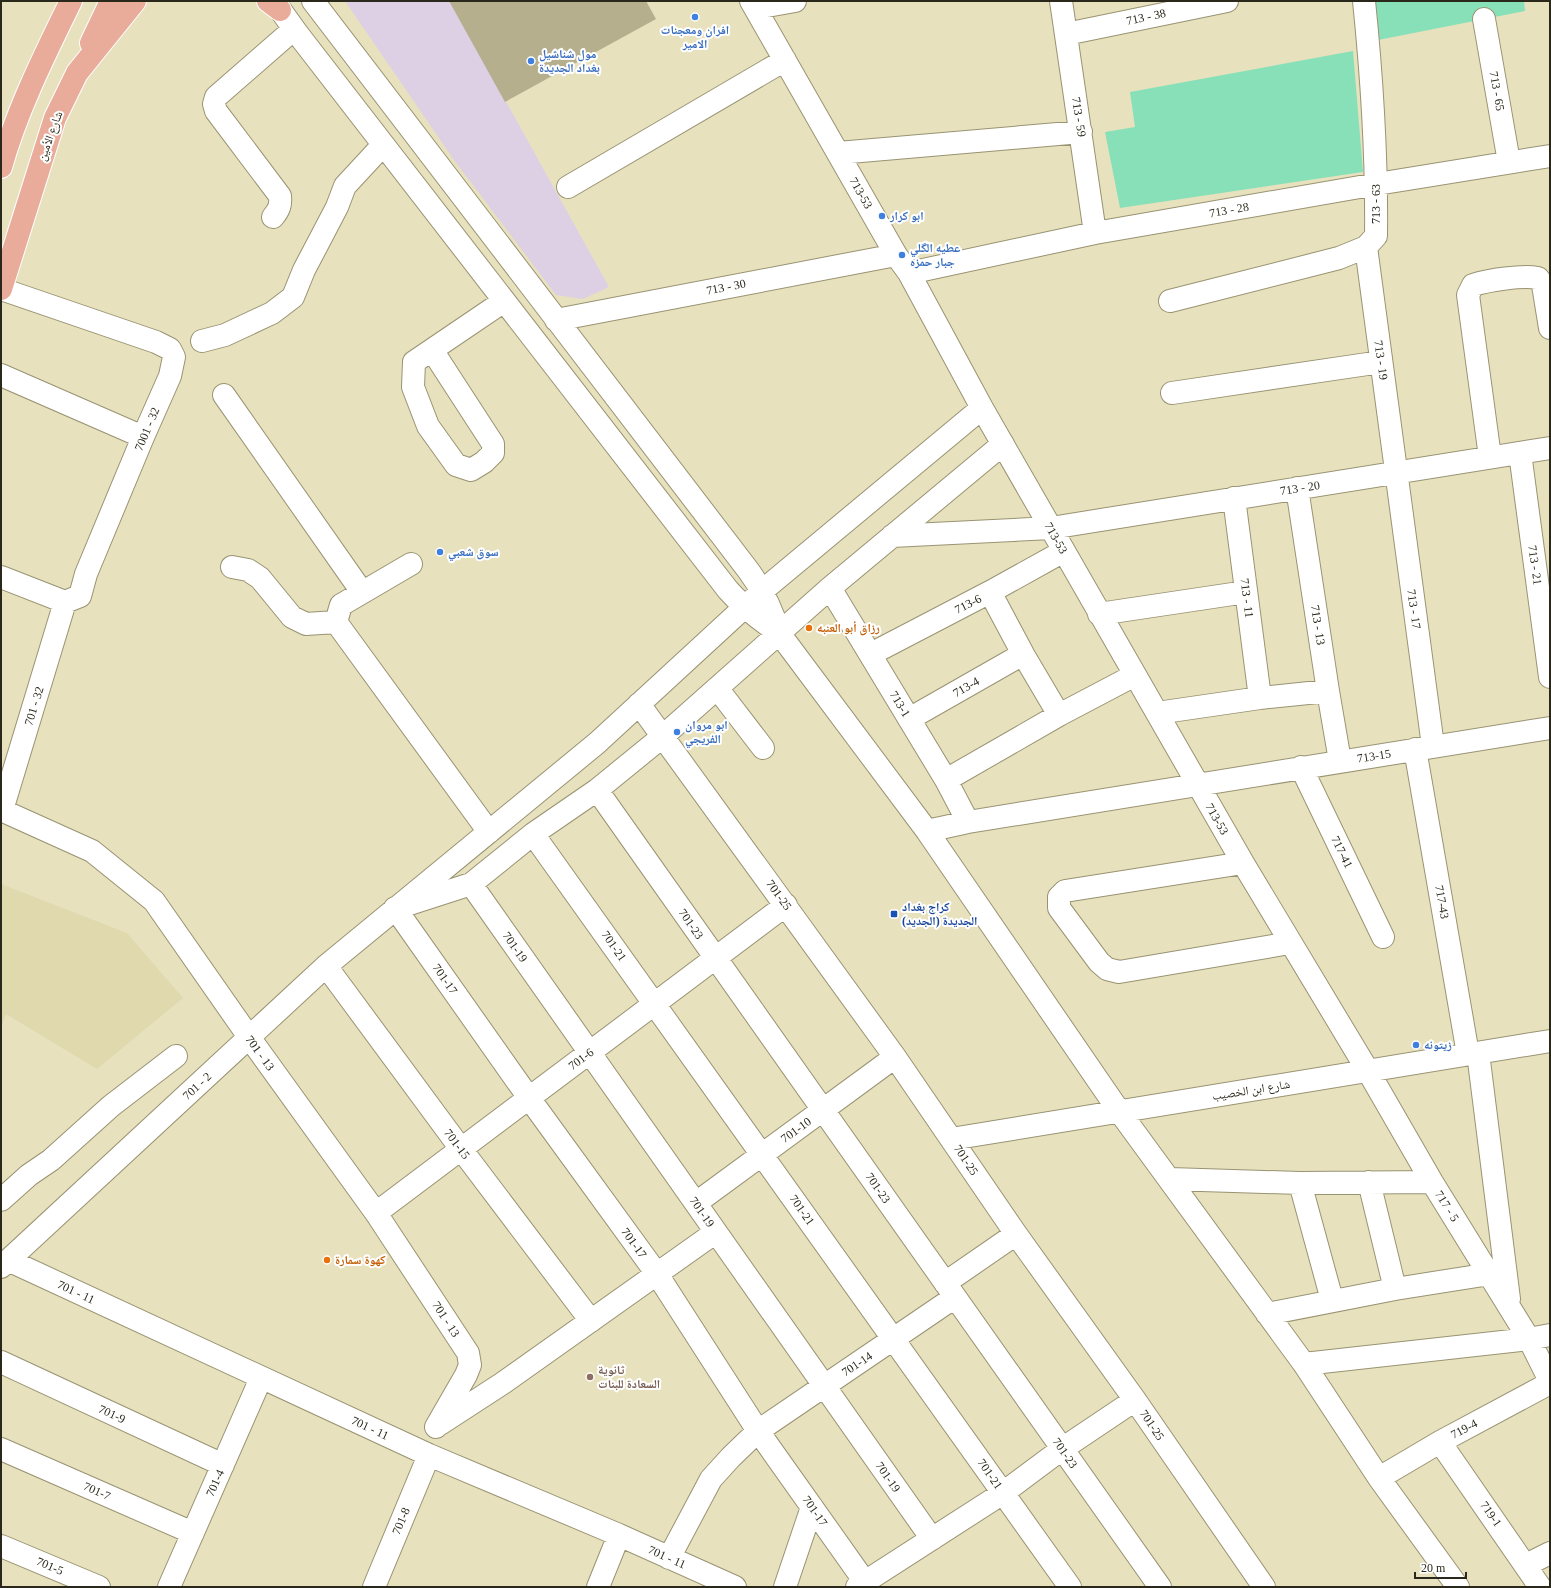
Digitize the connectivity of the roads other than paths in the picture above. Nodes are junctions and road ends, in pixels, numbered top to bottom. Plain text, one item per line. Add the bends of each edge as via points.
1 (71, 1) edge
2 (111, 1) edge
3 (135, 1) edge
4 (313, 1) edge
5 (795, 1) edge
6 (1061, 1) edge
7 (1364, 1) edge
8 (1219, 2) edge
9 (274, 4) edge
10 (753, 4) edge
11 (1484, 19) dead end
12 (294, 29) junction
13 (1066, 34) junction
14 (785, 60) junction
15 (77, 73) junction
16 (1081, 132) junction
17 (383, 145) junction
18 (838, 153) junction
19 (1550, 156) edge
20 (1509, 162) junction
21 (1, 167) edge
22 (1377, 184) junction
23 (568, 187) dead end
24 (273, 218) dead end
25 (1096, 233) junction
26 (1366, 247) junction
27 (896, 254) junction
28 (909, 273) junction
29 (1, 289) edge
30 (504, 301) junction
31 (1170, 301) dead end
32 (556, 320) junction
33 (1550, 328) edge
34 (202, 341) dead end
35 (432, 350) junction
36 (1381, 362) junction
37 (1, 375) edge
38 (1172, 393) dead end
39 (224, 395) dead end
40 (982, 408) junction
41 (143, 437) junction
42 (1003, 444) junction
43 (1550, 448) edge
44 (1520, 453) junction
45 (1490, 457) junction
46 (1396, 472) junction
47 (1297, 488) junction
48 (1234, 498) junction
49 (1051, 528) junction
50 (892, 536) junction
51 (1064, 552) junction
52 (411, 564) dead end
53 (232, 567) dead end
54 (1, 577) edge
55 (830, 588) junction
56 (762, 591) junction
57 (362, 592) junction
58 (990, 592) junction
59 (1246, 592) junction
60 (65, 602) junction
61 (745, 607) junction
62 (1100, 614) junction
63 (336, 622) junction
64 (779, 633) junction
65 (871, 654) junction
66 (1023, 654) junction
67 (1135, 675) junction
68 (1550, 677) edge
69 (717, 688) junction
70 (1328, 691) junction
71 (1260, 698) junction
72 (639, 704) junction
73 (1157, 713) junction
74 (1059, 715) junction
75 (909, 719) junction
76 (1550, 728) edge
77 (662, 737) junction
78 (763, 748) dead end
79 (1424, 748) junction
80 (1340, 761) junction
81 (1301, 768) junction
82 (946, 780) junction
83 (1197, 784) junction
84 (597, 790) junction
85 (2, 810) edge
86 (968, 822) junction
87 (927, 831) junction
88 (489, 832) junction
89 (533, 834) junction
90 (1243, 863) junction
91 (471, 884) junction
92 (786, 905) junction
93 (395, 908) junction
94 (1383, 937) dead end
95 (1290, 943) junction
96 (716, 958) junction
97 (326, 966) junction
98 (654, 1004) junction
99 (249, 1037) junction
100 (1550, 1041) edge
101 (590, 1052) junction
102 (1473, 1053) junction
103 (176, 1056) dead end
104 (895, 1056) junction
105 (1368, 1070) junction
106 (529, 1098) junction
107 (823, 1110) junction
108 (1119, 1111) junction
109 (951, 1139) junction
110 (461, 1149) junction
111 (762, 1155) junction
112 (1170, 1179) junction
113 (1369, 1182) junction
114 (1432, 1182) junction
115 (1300, 1183) junction
116 (1, 1200) edge
117 (696, 1203) junction
118 (376, 1213) junction
119 (716, 1232) junction
120 (1016, 1234) junction
121 (5, 1264) edge
122 (656, 1274) junction
123 (1490, 1274) junction
124 (1394, 1289) junction
125 (950, 1290) junction
126 (1332, 1300) junction
127 (1510, 1308) junction
128 (1267, 1314) junction
129 (591, 1320) junction
130 (1550, 1335) edge
131 (893, 1339) junction
132 (1529, 1339) junction
133 (1, 1362) edge
134 (1304, 1364) junction
135 (261, 1378) junction
136 (1550, 1382) edge
137 (824, 1386) junction
138 (1135, 1400) junction
139 (436, 1427) junction
140 (758, 1431) junction
141 (1440, 1442) junction
142 (408, 1445) junction
143 (1, 1449) edge
144 (1062, 1449) junction
145 (429, 1455) junction
146 (222, 1465) junction
147 (1379, 1478) junction
148 (1003, 1493) junction
149 (812, 1507) junction
150 (193, 1533) junction
151 (619, 1535) junction
152 (932, 1539) junction
153 (1, 1546) edge
154 (1550, 1553) edge
155 (669, 1558) junction
156 (1526, 1565) junction
157 (1256, 1584) edge
158 (861, 1585) edge
159 (99, 1587) edge
160 (169, 1587) edge
161 (374, 1587) edge
162 (598, 1587) edge
163 (735, 1587) edge
164 (785, 1587) edge
165 (1070, 1587) edge
166 (1160, 1587) edge
167 (1458, 1587) edge
168 (1540, 1587) edge

1 - 21 main road via 40,63
2 - 15 main road
3 - 15 main road, شارع الأمين
4 - 32 street
5 - 10 street
6 - 13 street, 713 - 59
7 - 22 street, 713 - 63
8 - 13 street, 713 - 38
9 - 12 street
10 - 14 street, 713-53
11 - 20 street, 713 - 65
12 - 17 street
12 - 24 street via 216,97 214,104 216,111 280,196 281,203
13 - 16 street, 713 - 59
14 - 18 street, 713-53
14 - 23 street
15 - 29 main road, شارع الأمين via 55,118
16 - 18 street
16 - 25 street, 713 - 59
17 - 30 street
17 - 34 street via 345,186 293,297 272,313 225,335
18 - 27 street, 713-53
19 - 20 street, 713 - 28
20 - 22 street, 713 - 28
22 - 25 street, 713 - 28
22 - 26 street, 713 - 63 via 1376,236
25 - 28 street, 713 - 28
26 - 31 street via 1339,258
26 - 36 street, 713 - 19
27 - 28 street, 713-53
27 - 32 street, 713 - 30
28 - 40 street, 713-53
29 - 41 street, 7001 - 32 via 170,349 174,357 170,376
30 - 35 street
30 - 61 street via 728,590
32 - 56 street
33 - 45 street via 1543,285 1538,278 1530,276 1483,282 1473,285 1468,295
35 - 35 street via 414,362 413,387 428,426 456,465 471,470 493,453 493,444
36 - 38 street
36 - 46 street, 713 - 19
37 - 41 street
39 - 57 street
40 - 42 street, 713-53
40 - 56 street, 701 - 2
41 - 60 street, 7001 - 32 via 86,574 80,596
42 - 49 street, 713-53
42 - 50 street
43 - 44 street, 713 - 20
44 - 45 street, 713 - 20
44 - 68 street, 713 - 21
45 - 46 street, 713 - 20
46 - 47 street, 713 - 20
46 - 79 street, 713 - 17
47 - 48 street, 713 - 20
47 - 70 street, 713 - 13
48 - 49 street, 713 - 20
48 - 59 street, 713 - 11
49 - 50 street, 713 - 20
49 - 51 street, 713-53
50 - 55 street
51 - 58 street, 713-6
51 - 62 street, 713-53
52 - 57 street
53 - 63 street via 248,570 260,578 292,617 306,624
54 - 60 street
55 - 64 street
55 - 65 street, 713-1
56 - 61 street, 701 - 2
56 - 64 street
57 - 63 street via 341,605
58 - 65 street, 713-6
58 - 66 street
59 - 62 street
59 - 71 street, 713 - 11
60 - 85 street, 701 - 32
61 - 64 street
61 - 72 street, 701 - 2
62 - 67 street, 713-53
63 - 88 street
64 - 69 street
64 - 87 street
65 - 75 street, 713-1
66 - 74 street
66 - 75 street, 713-4
67 - 73 street, 713-53
67 - 74 street
69 - 77 street
69 - 78 street
70 - 71 street
70 - 80 street, 713 - 13
71 - 73 street
72 - 77 street, 701-25
72 - 88 street, 701 - 2 via 597,743
73 - 83 street, 713-53
74 - 82 street
75 - 82 street, 713-1
76 - 79 street, 713-15
77 - 84 street
77 - 92 street, 701-25
79 - 80 street, 713-15
79 - 102 street, 717-43
80 - 81 street, 713-15
81 - 83 street, 713-15
81 - 94 street, 717-41
82 - 86 street, 713-1
83 - 86 street, 713-15
83 - 90 street, 713-53
84 - 89 street
84 - 96 street, 701-23
85 - 99 street, 701 - 13 via 92,851 154,901
86 - 87 street, 713-15
87 - 108 street
88 - 93 street, 701 - 2
89 - 91 street
89 - 98 street, 701-21
90 - 95 street, 713-53
90 - 95 street via 1065,891 1059,897 1059,908 1099,962 1106,969 1119,972
91 - 93 street
91 - 101 street, 701-19
92 - 96 street, 701-6
92 - 104 street, 701-25
93 - 97 street, 701 - 2
93 - 106 street, 701-17
95 - 105 street, 713-53
96 - 98 street, 701-6
96 - 107 street, 701-23
97 - 99 street, 701 - 2
97 - 110 street, 701-15
98 - 101 street, 701-6
98 - 111 street, 701-21
99 - 118 street, 701 - 13
99 - 121 street, 701 - 2
100 - 102 street, شارع ابن الخصيب
101 - 106 street, 701-6
101 - 117 street, 701-19
102 - 105 street, شارع ابن الخصيب
102 - 127 street, 717-43
103 - 116 street via 111,1106 51,1160 29,1175
104 - 107 street, 701-10
104 - 109 street, 701-25
105 - 108 street, شارع ابن الخصيب
105 - 114 street, 717 - 5
106 - 110 street, 701-6
106 - 122 street, 701-17
107 - 111 street, 701-10
107 - 125 street, 701-23
108 - 109 street, شارع ابن الخصيب
108 - 112 street
109 - 120 street, 701-25
110 - 118 street, 701-6
110 - 129 street, 701-15
111 - 117 street, 701-10
111 - 131 street, 701-21
112 - 115 street
112 - 128 street
113 - 114 street
113 - 115 street
113 - 124 street
114 - 123 street, 717 - 5
115 - 126 street
117 - 119 street, 701-19
118 - 139 street, 701 - 13 via 468,1353 470,1365 466,1375
119 - 122 street
119 - 137 street, 701-19
120 - 125 street, 701-14
120 - 138 street, 701-25
121 - 135 street, 701 - 11
122 - 129 street
122 - 140 street, 701-17
123 - 124 street
123 - 127 street, 717 - 5
124 - 126 street
125 - 131 street, 701-14
125 - 144 street, 701-23
126 - 128 street
127 - 132 street, 717 - 5
128 - 134 street
129 - 139 street
130 - 132 street
131 - 137 street, 701-14
131 - 148 street, 701-21
132 - 134 street
132 - 136 street, 717 - 5
133 - 146 street, 701-9
134 - 147 street
135 - 142 street, 701 - 11
135 - 146 street, 701-4
136 - 141 street, 719-4
137 - 140 street, 701-14
137 - 152 street, 701-19
138 - 144 street
138 - 157 street, 701-25
139 - 142 street
140 - 149 street, 701-17
140 - 155 street, 701-14 via 712,1479
141 - 147 street, 719-4
141 - 156 street, 719-1
142 - 145 street, 701 - 11
143 - 150 street, 701-7
144 - 148 street
144 - 166 street, 701-23
145 - 151 street, 701 - 11
145 - 161 street, 701-8
146 - 150 street, 701-4
147 - 167 street
148 - 152 street
148 - 165 street, 701-21
149 - 158 street, 701-17
149 - 164 street
150 - 160 street, 701-4
151 - 155 street, 701 - 11
151 - 162 street
152 - 158 street
153 - 159 street, 701-5
154 - 156 street
155 - 163 street, 701 - 11
156 - 168 street, 719-1

